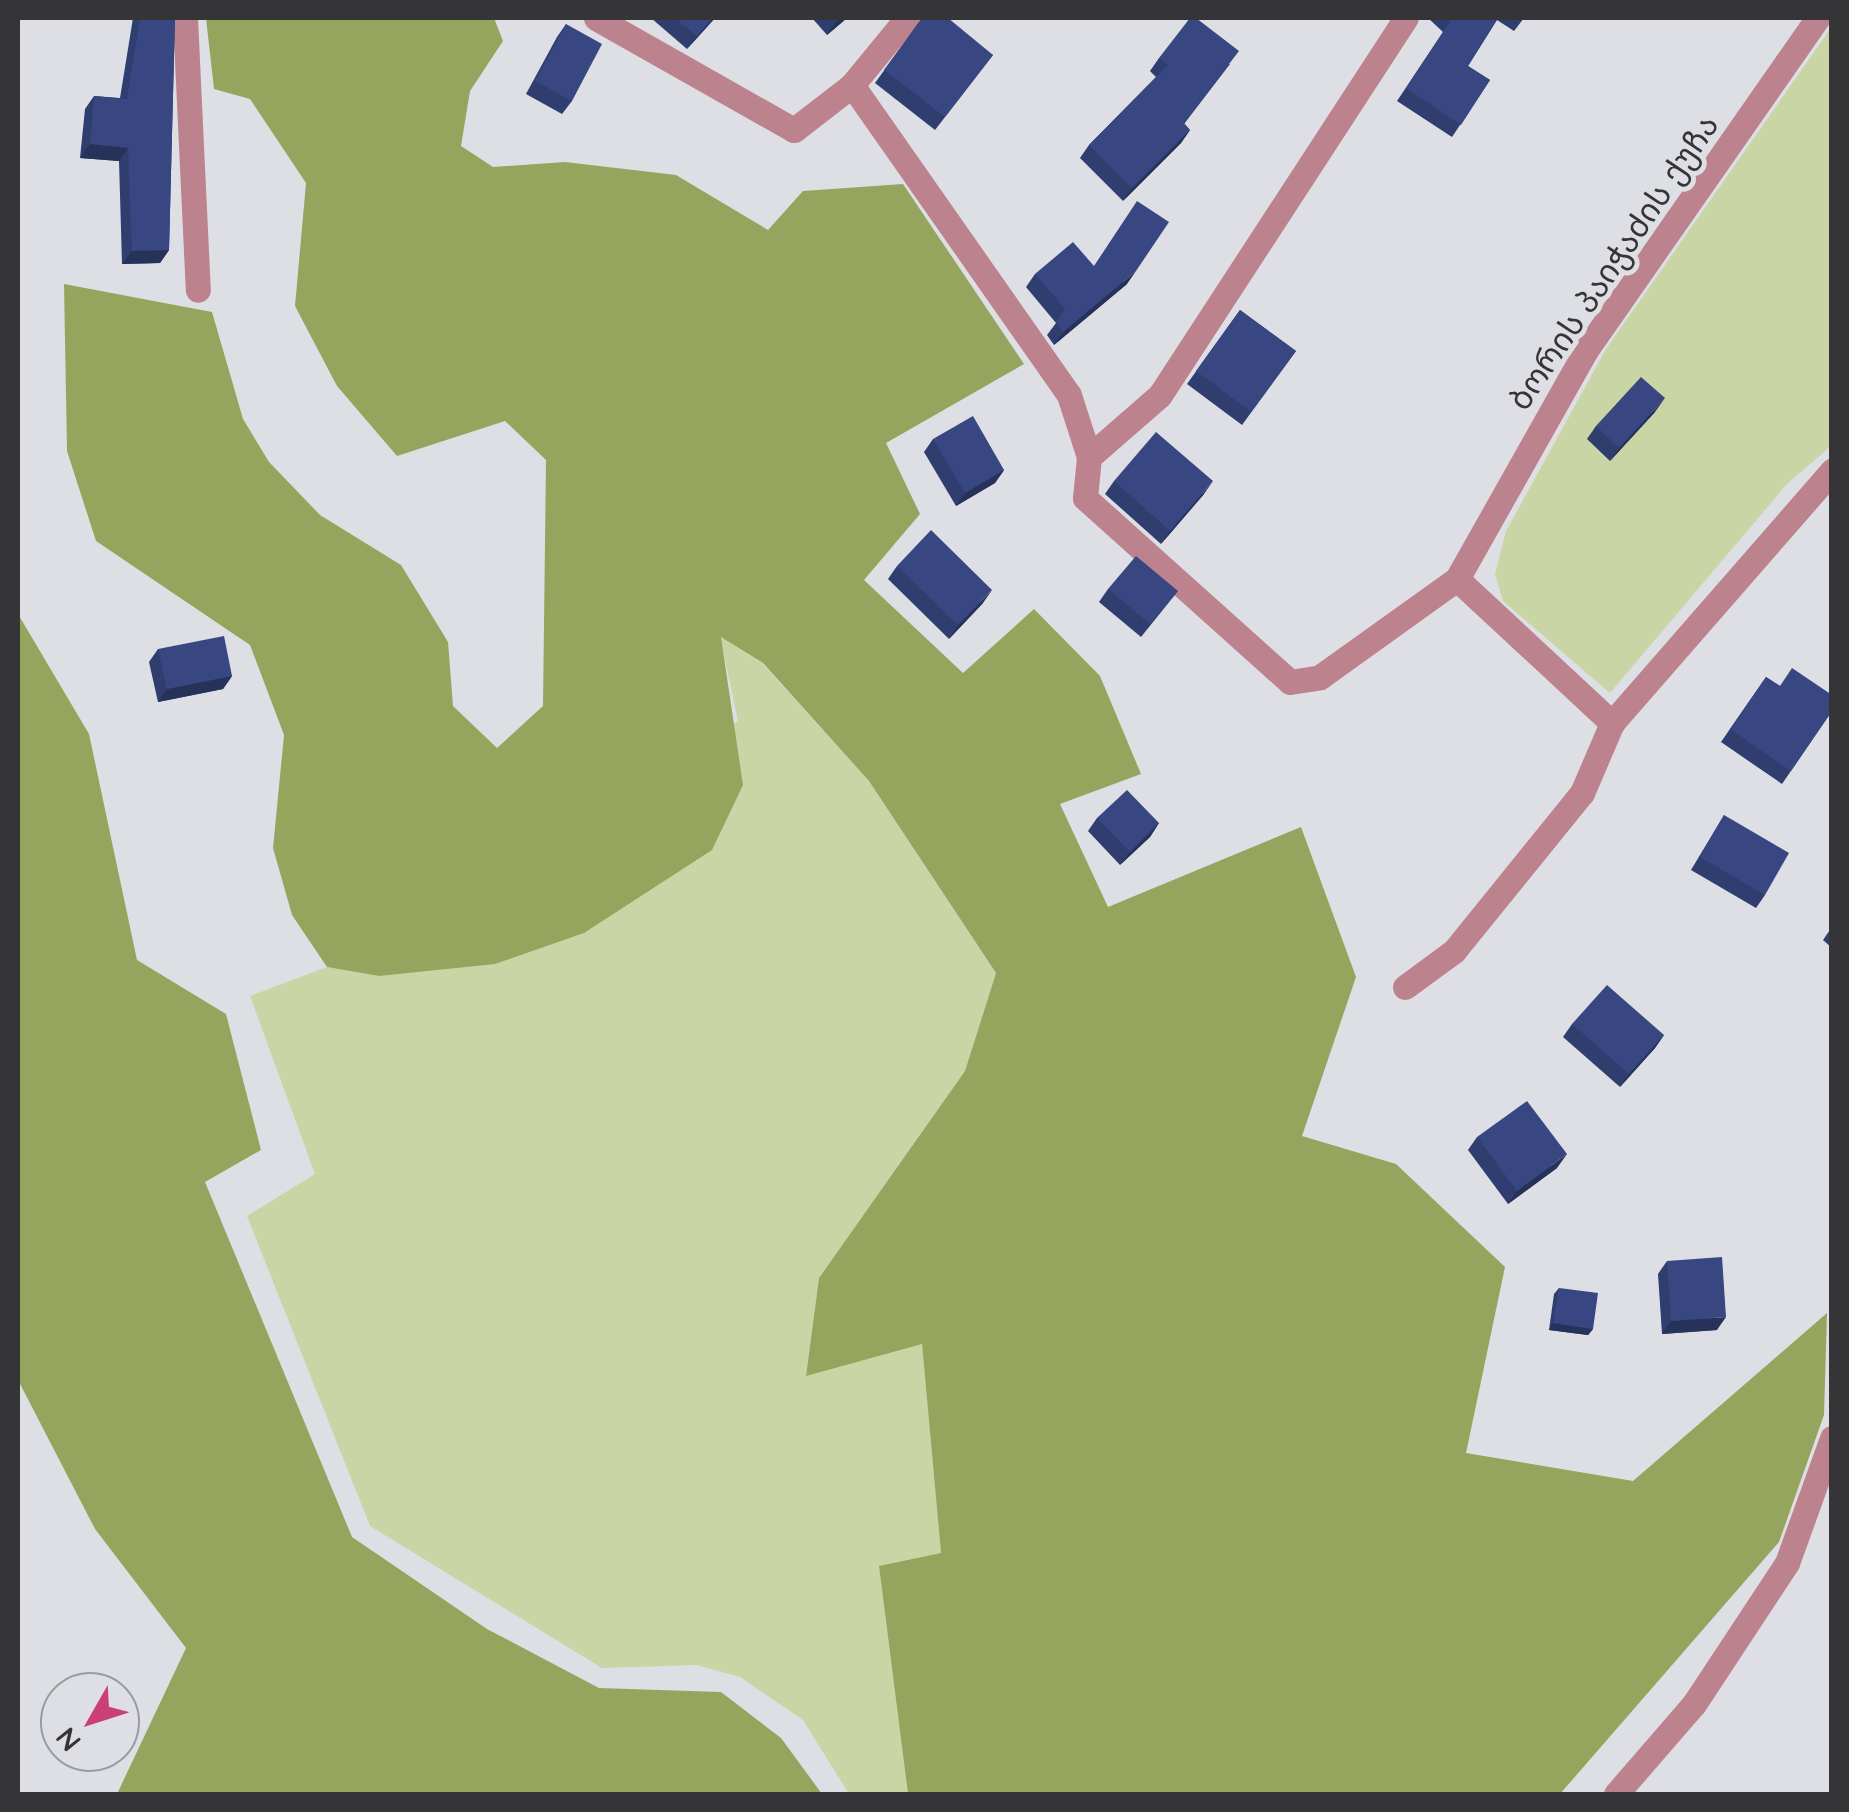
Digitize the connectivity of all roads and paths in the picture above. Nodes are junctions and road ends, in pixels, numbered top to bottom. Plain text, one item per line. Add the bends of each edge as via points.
1 (185, 18) edge
2 (596, 18) edge
3 (906, 18) edge
4 (1406, 18) edge
5 (1818, 18) edge
6 (852, 85) junction
7 (198, 290) dead end
8 (1090, 458) junction
9 (1832, 471) edge
10 (1457, 578) junction
11 (1612, 723) junction
12 (1405, 988) dead end
13 (1832, 1438) edge
14 (1616, 1794) edge

1 - 7 street
2 - 6 street via 794,130
3 - 6 street
4 - 8 street via 1160,395
5 - 10 street, ბორის პაიჭაძის ქუჩა via 1586,350
6 - 8 street, ბორის პაიჭაძის ქუჩა via 1068,395
8 - 10 street, ბორის პაიჭაძის ქუჩა via 1086,498 1290,682 1320,677
9 - 11 street
10 - 11 street
11 - 12 street via 1582,793 1454,951
13 - 14 street via 1787,1564 1694,1704

